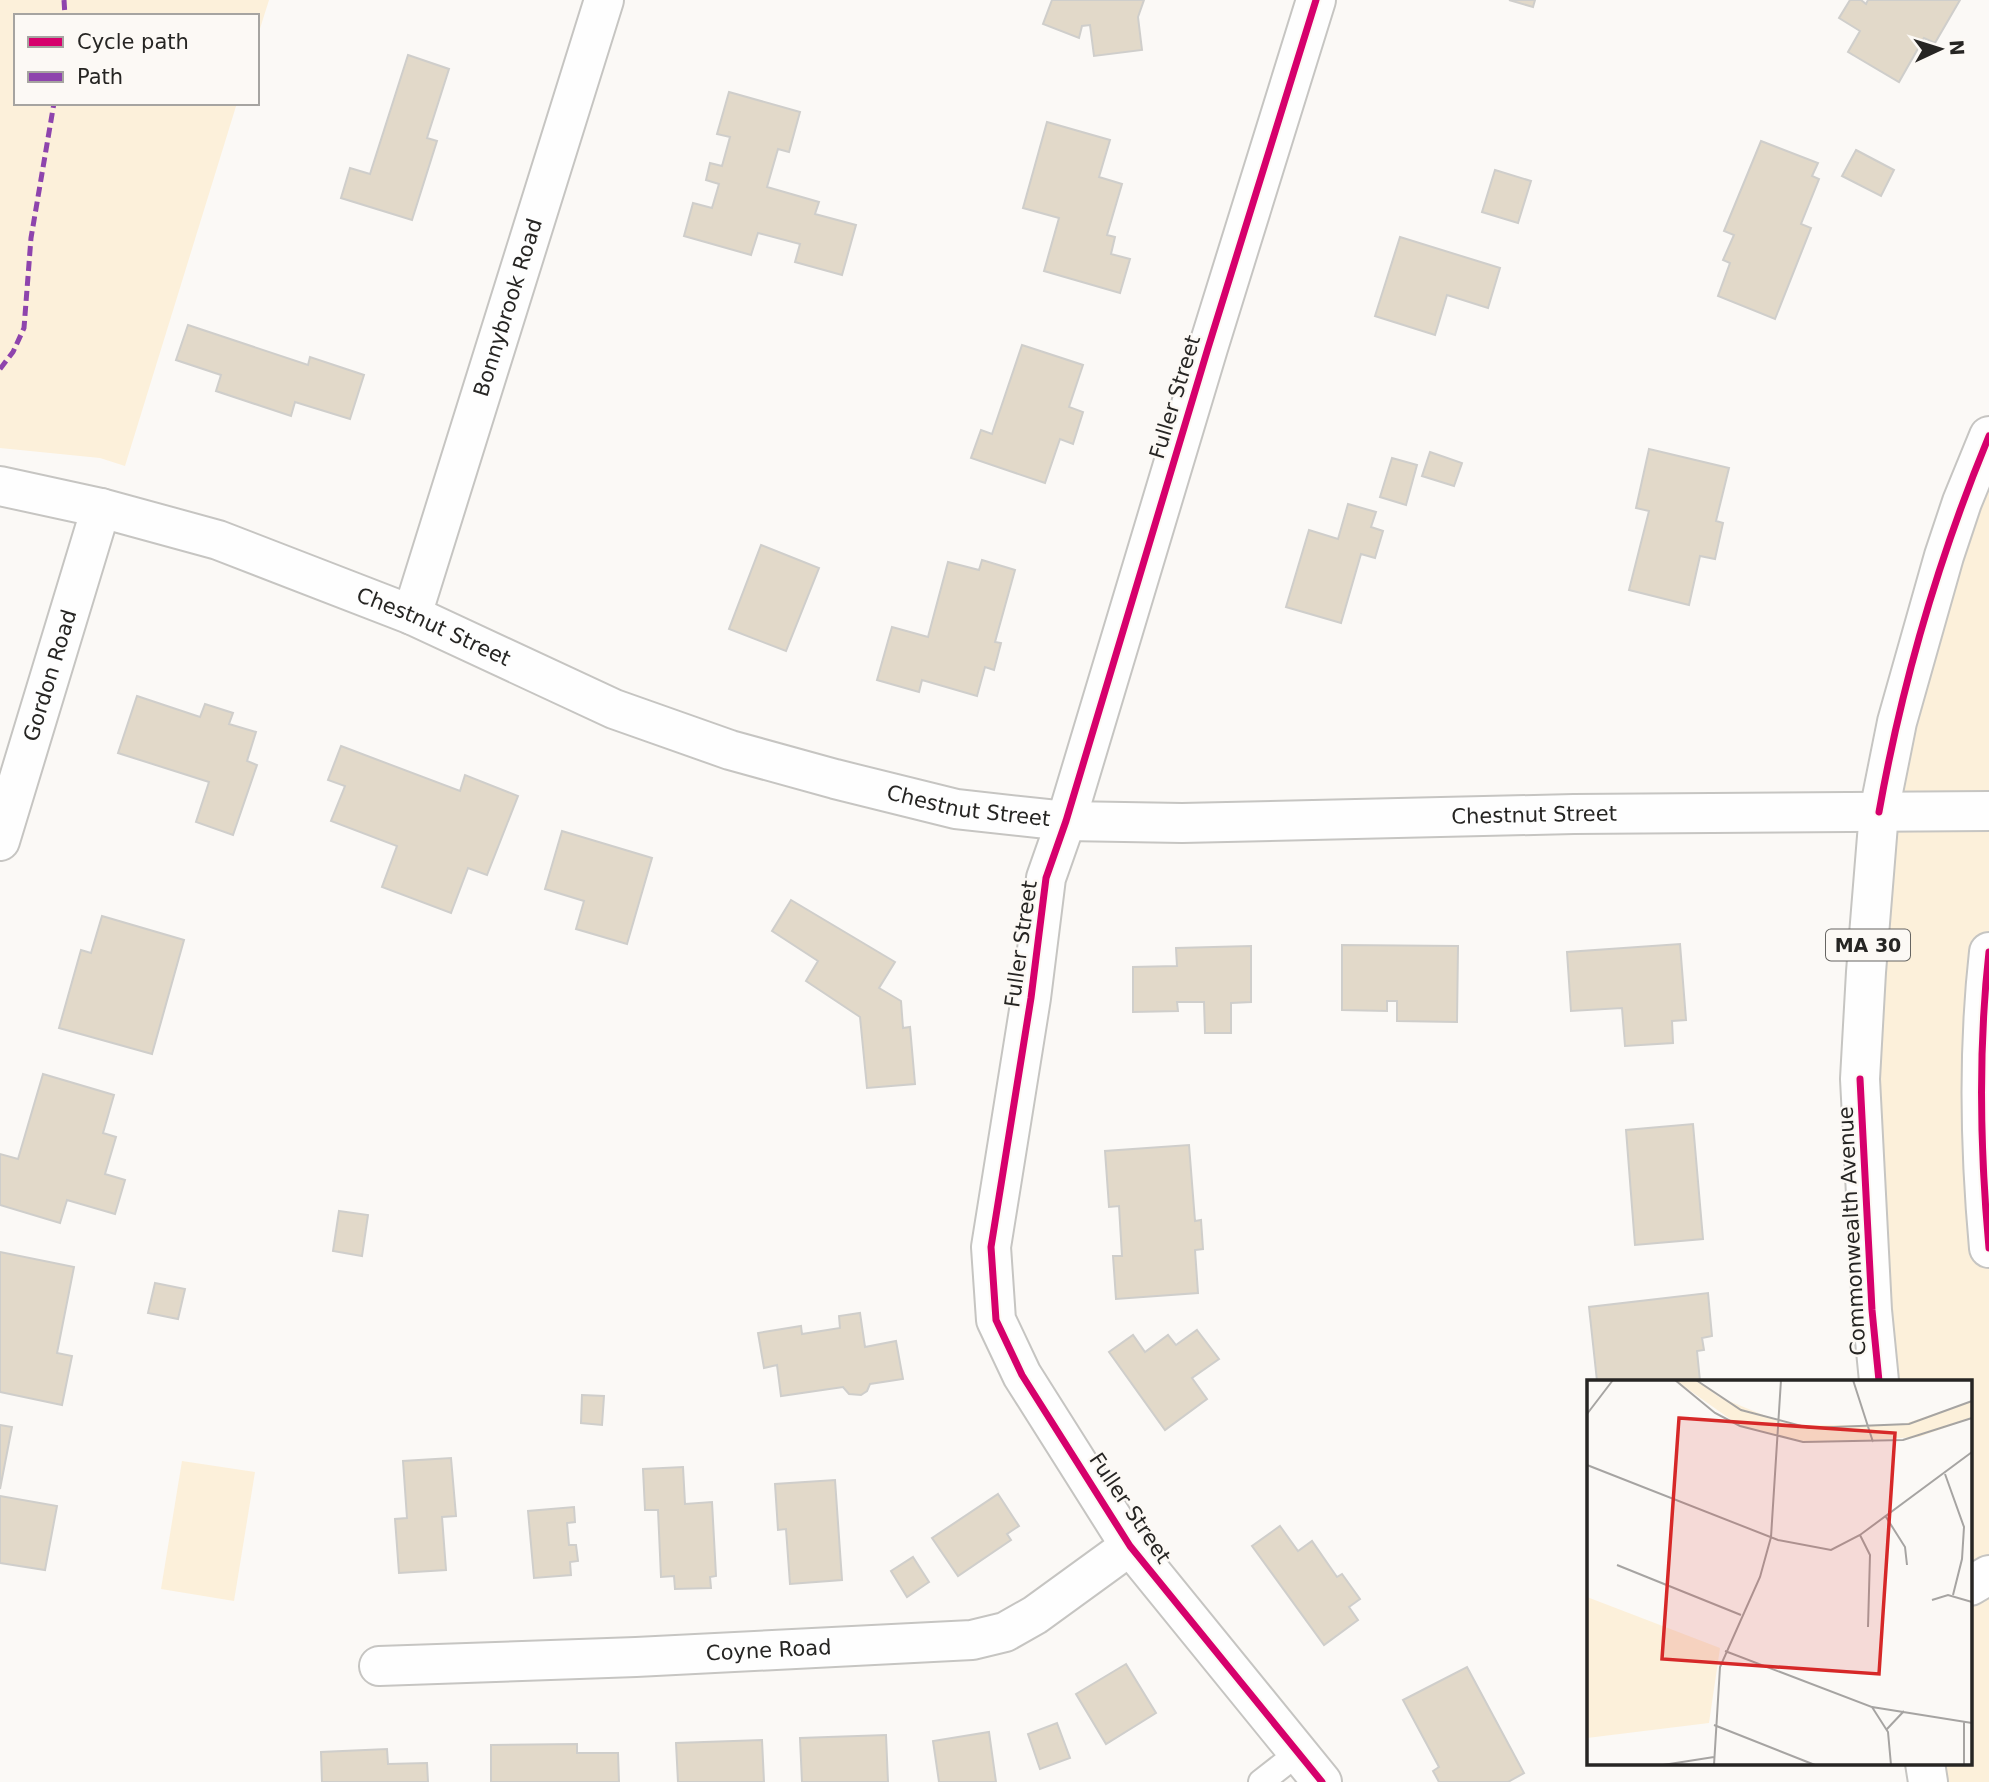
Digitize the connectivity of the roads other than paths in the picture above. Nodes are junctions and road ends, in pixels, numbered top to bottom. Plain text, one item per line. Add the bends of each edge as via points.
1 (604, 0) edge
2 (1316, 0) edge
3 (1989, 436) edge
4 (0, 486) edge
5 (101, 508) junction
6 (412, 615) junction
7 (1879, 811) junction
8 (1989, 811) edge
9 (1066, 821) junction
10 (0, 841) edge
11 (1989, 952) edge
12 (1989, 1248) edge
13 (1879, 1380) edge
14 (1130, 1546) junction
15 (1989, 1575) edge
16 (1972, 1585) edge
17 (379, 1666) dead end
18 (1298, 1753) junction
19 (1925, 1764) edge
20 (1261, 1782) edge
21 (1322, 1782) edge
22 (1928, 1782) edge

1 - 6 street, Bonnybrook Road
2 - 9 street, Fuller Street
3 - 7 street, Commonwealth Avenue / MA 30 via 1944,556 1897,722
4 - 5 street, Chestnut Street
5 - 6 street, Chestnut Street via 218,540
5 - 10 street, Gordon Road
6 - 9 street, Chestnut Street via 614,709 730,750 956,809
7 - 8 street, Chestnut Street
7 - 9 street, Chestnut Street
7 - 13 street, Commonwealth Avenue / MA 30 via 1860,1079
9 - 14 street, Fuller Street via 1046,878 991,1247 996,1320 1022,1375
11 - 12 street via 1982,1152
14 - 17 street, Coyne Road via 1035,1615 1005,1632 972,1640
14 - 18 street, Fuller Street
15 - 16 street
18 - 20 lane
18 - 21 street, Fuller Street
19 - 22 street

